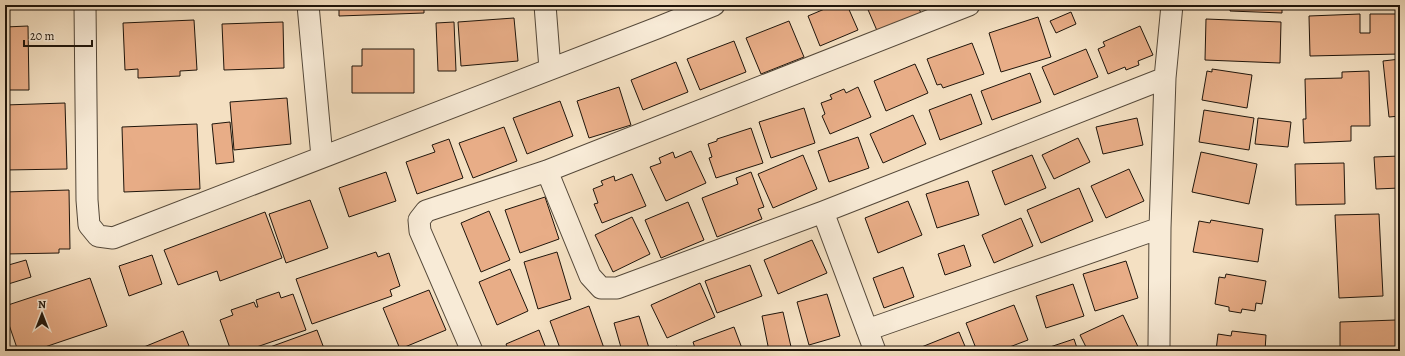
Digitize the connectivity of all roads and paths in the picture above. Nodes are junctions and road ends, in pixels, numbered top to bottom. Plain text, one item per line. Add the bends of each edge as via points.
1 (85, 5) edge
2 (308, 5) edge
3 (545, 5) edge
4 (714, 5) edge
5 (969, 5) edge
6 (1172, 5) edge
7 (550, 69) junction
8 (1165, 78) junction
9 (322, 157) junction
10 (547, 171) junction
11 (823, 212) junction
12 (1160, 228) junction
13 (867, 330) junction
14 (472, 351) edge
15 (875, 351) edge
16 (1158, 351) edge

1 - 9 street via 87,200 89,225 98,236 113,238
2 - 9 street
3 - 7 street
4 - 7 street
5 - 10 street
6 - 8 street
7 - 9 street
8 - 11 street
8 - 12 street
10 - 11 street via 590,276 601,288 617,288
10 - 14 street via 426,210 419,220 420,231
11 - 13 street
12 - 13 street
12 - 16 street
13 - 15 street

